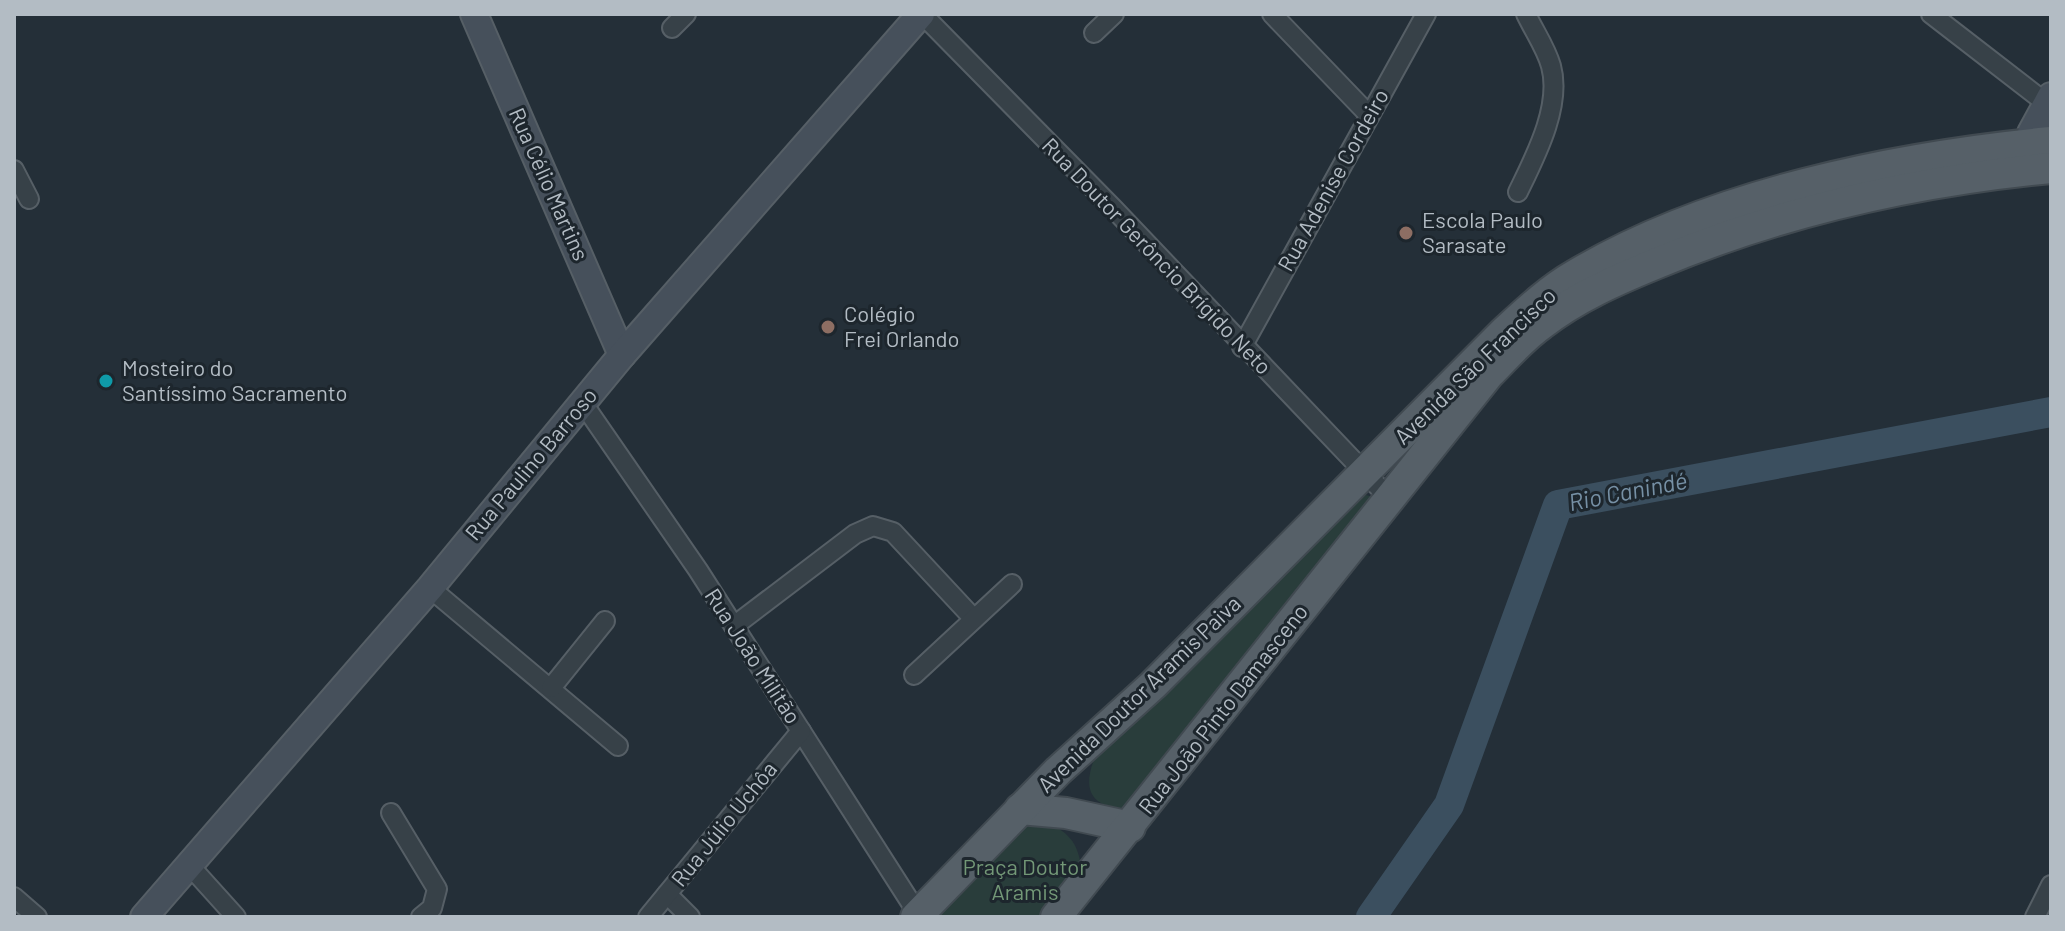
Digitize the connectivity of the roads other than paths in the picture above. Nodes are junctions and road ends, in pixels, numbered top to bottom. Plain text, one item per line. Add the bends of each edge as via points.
1 (474, 14) edge
2 (686, 14) edge
3 (922, 14) edge
4 (1114, 14) edge
5 (1272, 14) edge
6 (1426, 14) edge
7 (1526, 14) edge
8 (1931, 14) edge
9 (672, 28) dead end
10 (1094, 33) dead end
11 (2048, 99) edge
12 (1369, 115) junction
13 (2040, 156) edge
14 (14, 170) edge
15 (1518, 192) dead end
16 (29, 199) dead end
17 (1242, 347) junction
18 (622, 355) junction
19 (582, 402) junction
20 (1366, 473) junction
21 (1390, 499) junction
22 (1012, 584) dead end
23 (430, 588) junction
24 (974, 619) junction
25 (605, 621) dead end
26 (734, 626) junction
27 (914, 675) dead end
28 (551, 688) junction
29 (801, 731) junction
30 (618, 746) dead end
31 (1020, 809) junction
32 (391, 813) dead end
33 (1130, 827) junction
34 (190, 866) junction
35 (2051, 885) edge
36 (667, 894) junction
37 (14, 897) edge
38 (917, 916) edge
39 (37, 917) edge
40 (144, 917) edge
41 (236, 917) edge
42 (421, 917) edge
43 (648, 917) edge
44 (690, 917) edge
45 (1056, 917) edge
46 (2035, 917) edge

1 - 18 street, Rua Célio Martins
2 - 9 street
3 - 17 street, Rua Doutor Gerôncio Brígido Neto
3 - 18 street, Rua Paulino Barroso
4 - 10 street
5 - 12 street
6 - 12 street, Rua Adenise Cordeiro
7 - 15 street via 1550,62 1554,85 1537,154
8 - 11 street
11 - 13 street
12 - 17 street, Rua Adenise Cordeiro
13 - 20 main road, Avenida São Francisco via 1905,162 1816,182 1700,219 1606,259 1535,304
13 - 21 main road, Avenida São Francisco via 1818,208 1624,277 1558,312 1527,337 1489,374
14 - 16 street
17 - 20 street, Rua Doutor Gerôncio Brígido Neto
18 - 19 street, Rua Paulino Barroso
19 - 23 street, Rua Paulino Barroso
19 - 26 street, Rua João Militão
20 - 21 street, Rua Doutor Gerôncio Brígido Neto
20 - 31 main road, Avenida Doutor Aramis Paiva
21 - 33 main road, Rua João Pinto Damasceno
22 - 24 street
23 - 28 street
23 - 34 street, Rua Paulino Barroso
24 - 26 street via 893,532 873,526 855,534
24 - 27 street
25 - 28 street
26 - 29 street, Rua João Militão
28 - 30 street
29 - 36 street, Rua Júlio Uchôa
29 - 38 street, Rua João Militão
31 - 33 main road
31 - 38 main road, Avenida Doutor Aramis Paiva
32 - 42 street via 437,889 432,908
33 - 45 main road, Rua João Pinto Damasceno
34 - 40 street, Rua Paulino Barroso
34 - 41 street
35 - 46 street
36 - 43 street, Rua Júlio Uchôa
36 - 44 street
37 - 39 street

